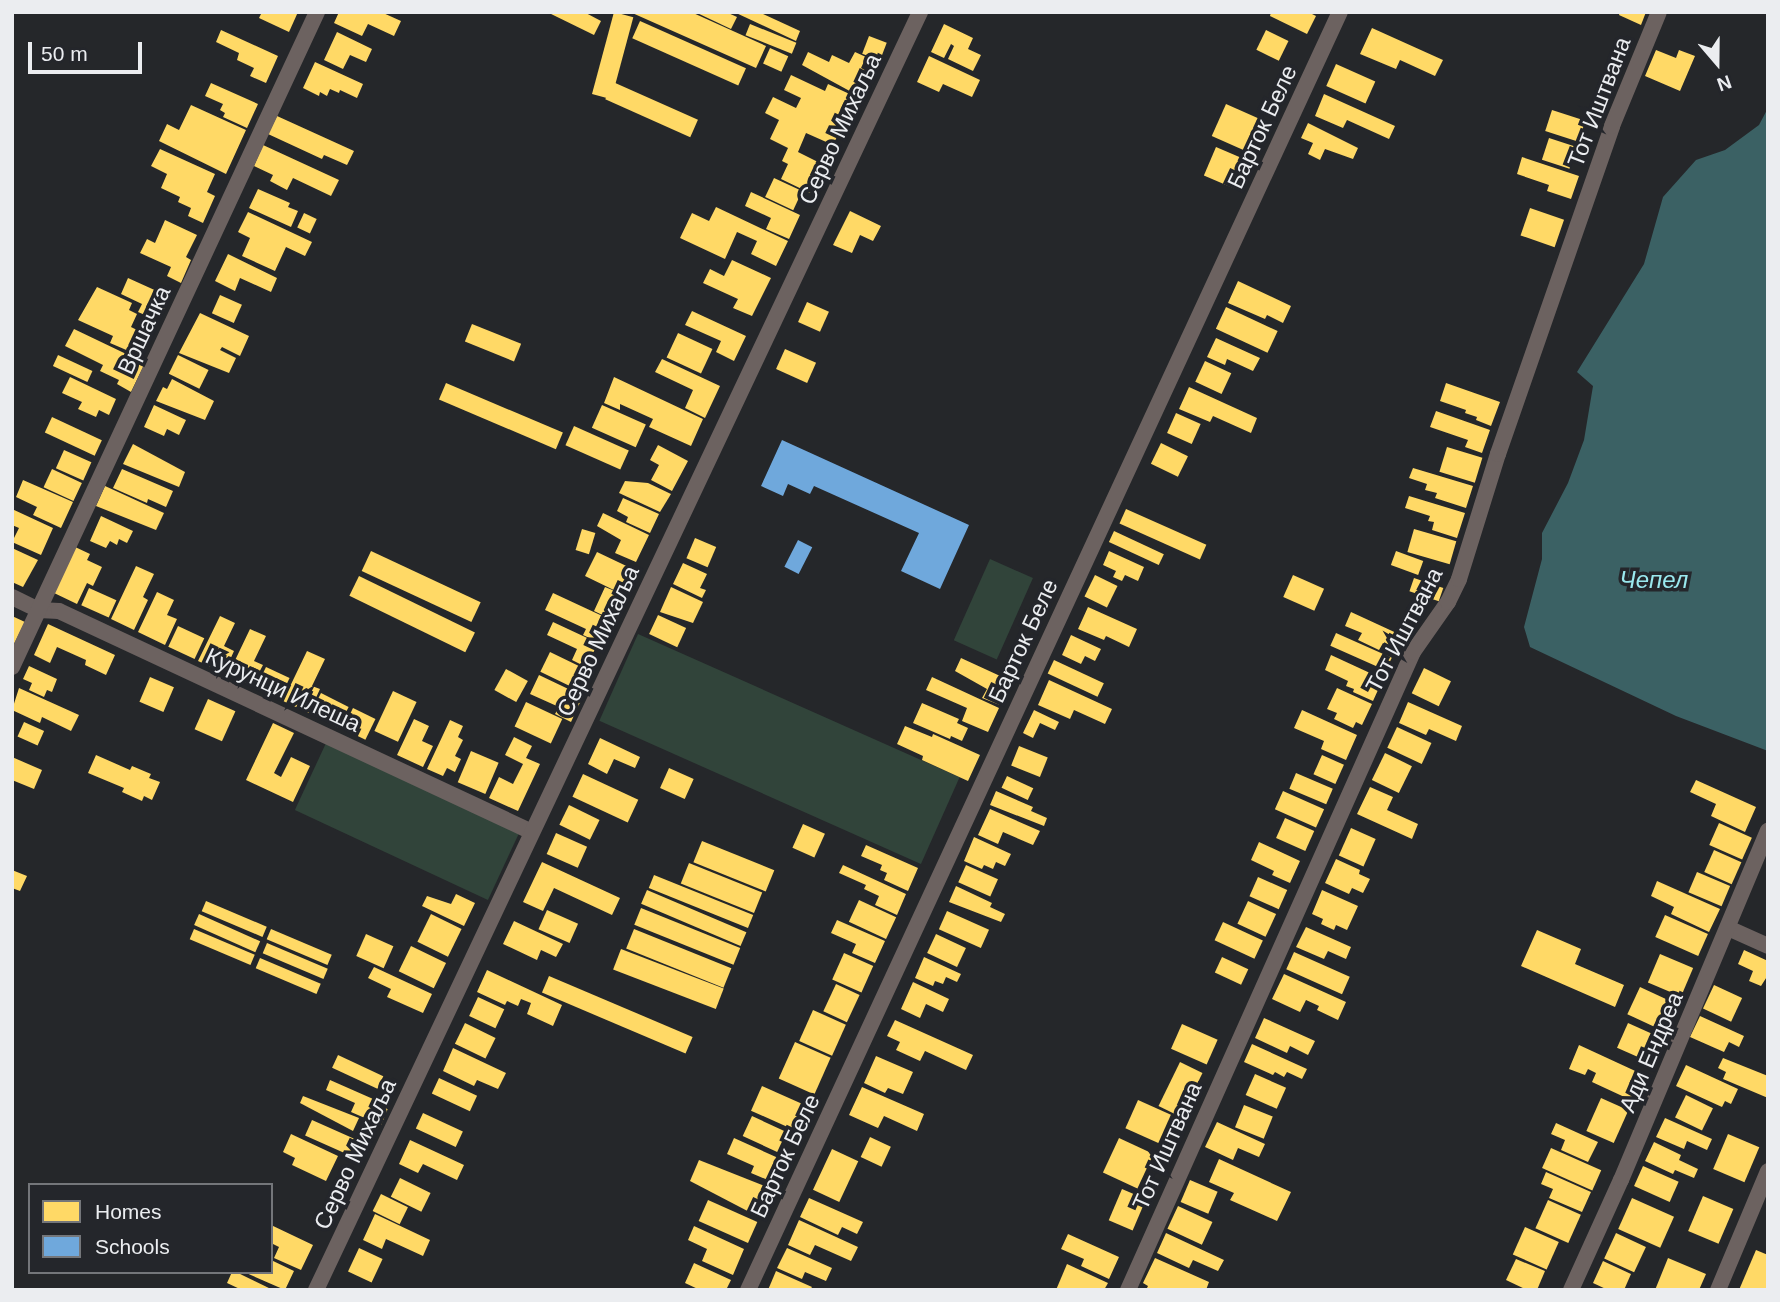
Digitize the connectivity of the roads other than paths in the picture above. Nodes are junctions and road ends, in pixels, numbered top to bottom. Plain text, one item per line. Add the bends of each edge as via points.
1 (317, 12) edge
2 (920, 12) edge
3 (1340, 12) edge
4 (1659, 12) edge
5 (12, 597) edge
6 (39, 610) junction
7 (12, 667) edge
8 (1768, 831) edge
9 (533, 832) junction
10 (1728, 928) junction
11 (1768, 946) edge
12 (1768, 1171) edge
13 (316, 1290) edge
14 (748, 1290) edge
15 (1128, 1290) edge
16 (1571, 1290) edge
17 (1718, 1290) edge

1 - 6 street, Вршачка
2 - 9 street, Серво Михаља
3 - 14 street, Барток Беле
4 - 15 street, Тот Иштвана via 1612,126 1498,454 1460,579 1413,652
5 - 6 street, Курунци Илеша
6 - 7 street, Вршачка
6 - 9 street, Курунци Илеша via 59,611
8 - 10 street, Ади Ендреа
9 - 13 street, Серво Михаља
10 - 11 street
10 - 16 street, Ади Ендреа
12 - 17 street

